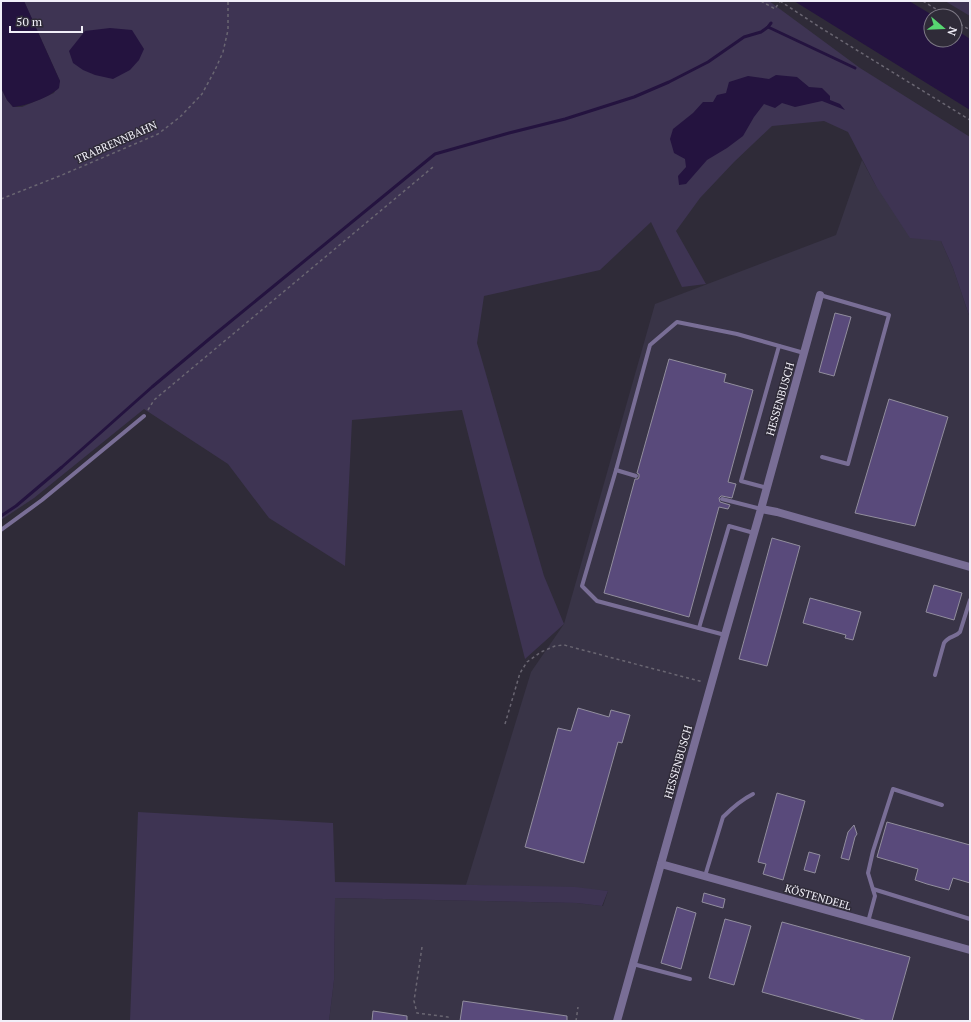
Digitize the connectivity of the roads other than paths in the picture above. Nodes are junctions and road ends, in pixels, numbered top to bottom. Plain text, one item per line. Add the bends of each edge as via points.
1 (820, 295) joint
2 (779, 346) junction
3 (804, 353) junction
4 (144, 416) road end
5 (822, 457) dead end
6 (616, 470) junction
7 (636, 476) dead end
8 (767, 488) junction
9 (722, 499) dead end
10 (761, 509) junction
11 (1, 530) edge
12 (754, 533) junction
13 (970, 567) edge
14 (970, 600) edge
15 (699, 628) junction
16 (724, 634) junction
17 (935, 675) dead end
18 (753, 794) dead end
19 (942, 805) dead end
20 (661, 864) junction
21 (705, 877) junction
22 (873, 889) junction
23 (970, 919) edge
24 (868, 922) junction
25 (970, 949) edge
26 (633, 964) junction
27 (690, 979) dead end
28 (617, 1021) edge

1 - 3 street, HESSENBUSCH
1 - 5 lane via 889,315 848,464
2 - 3 lane
2 - 6 lane via 737,334 677,322 650,345
2 - 8 lane via 741,481
3 - 8 street, HESSENBUSCH
4 - 11 lane via 42,500
6 - 7 lane
6 - 15 lane via 582,586 597,601
8 - 10 street, HESSENBUSCH
9 - 10 lane
10 - 12 street, HESSENBUSCH
10 - 13 street
12 - 15 lane via 729,526
12 - 16 street, HESSENBUSCH
14 - 17 lane via 960,632 944,643
15 - 16 lane
16 - 20 street, HESSENBUSCH
18 - 21 lane via 739,802 723,817
19 - 22 lane via 893,789 868,873
20 - 21 street, KÖSTENDEEL
20 - 26 street, HESSENBUSCH
21 - 24 street, KÖSTENDEEL
22 - 23 lane
22 - 24 lane via 875,896
24 - 25 street, KÖSTENDEEL
26 - 27 lane
26 - 28 street, HESSENBUSCH

